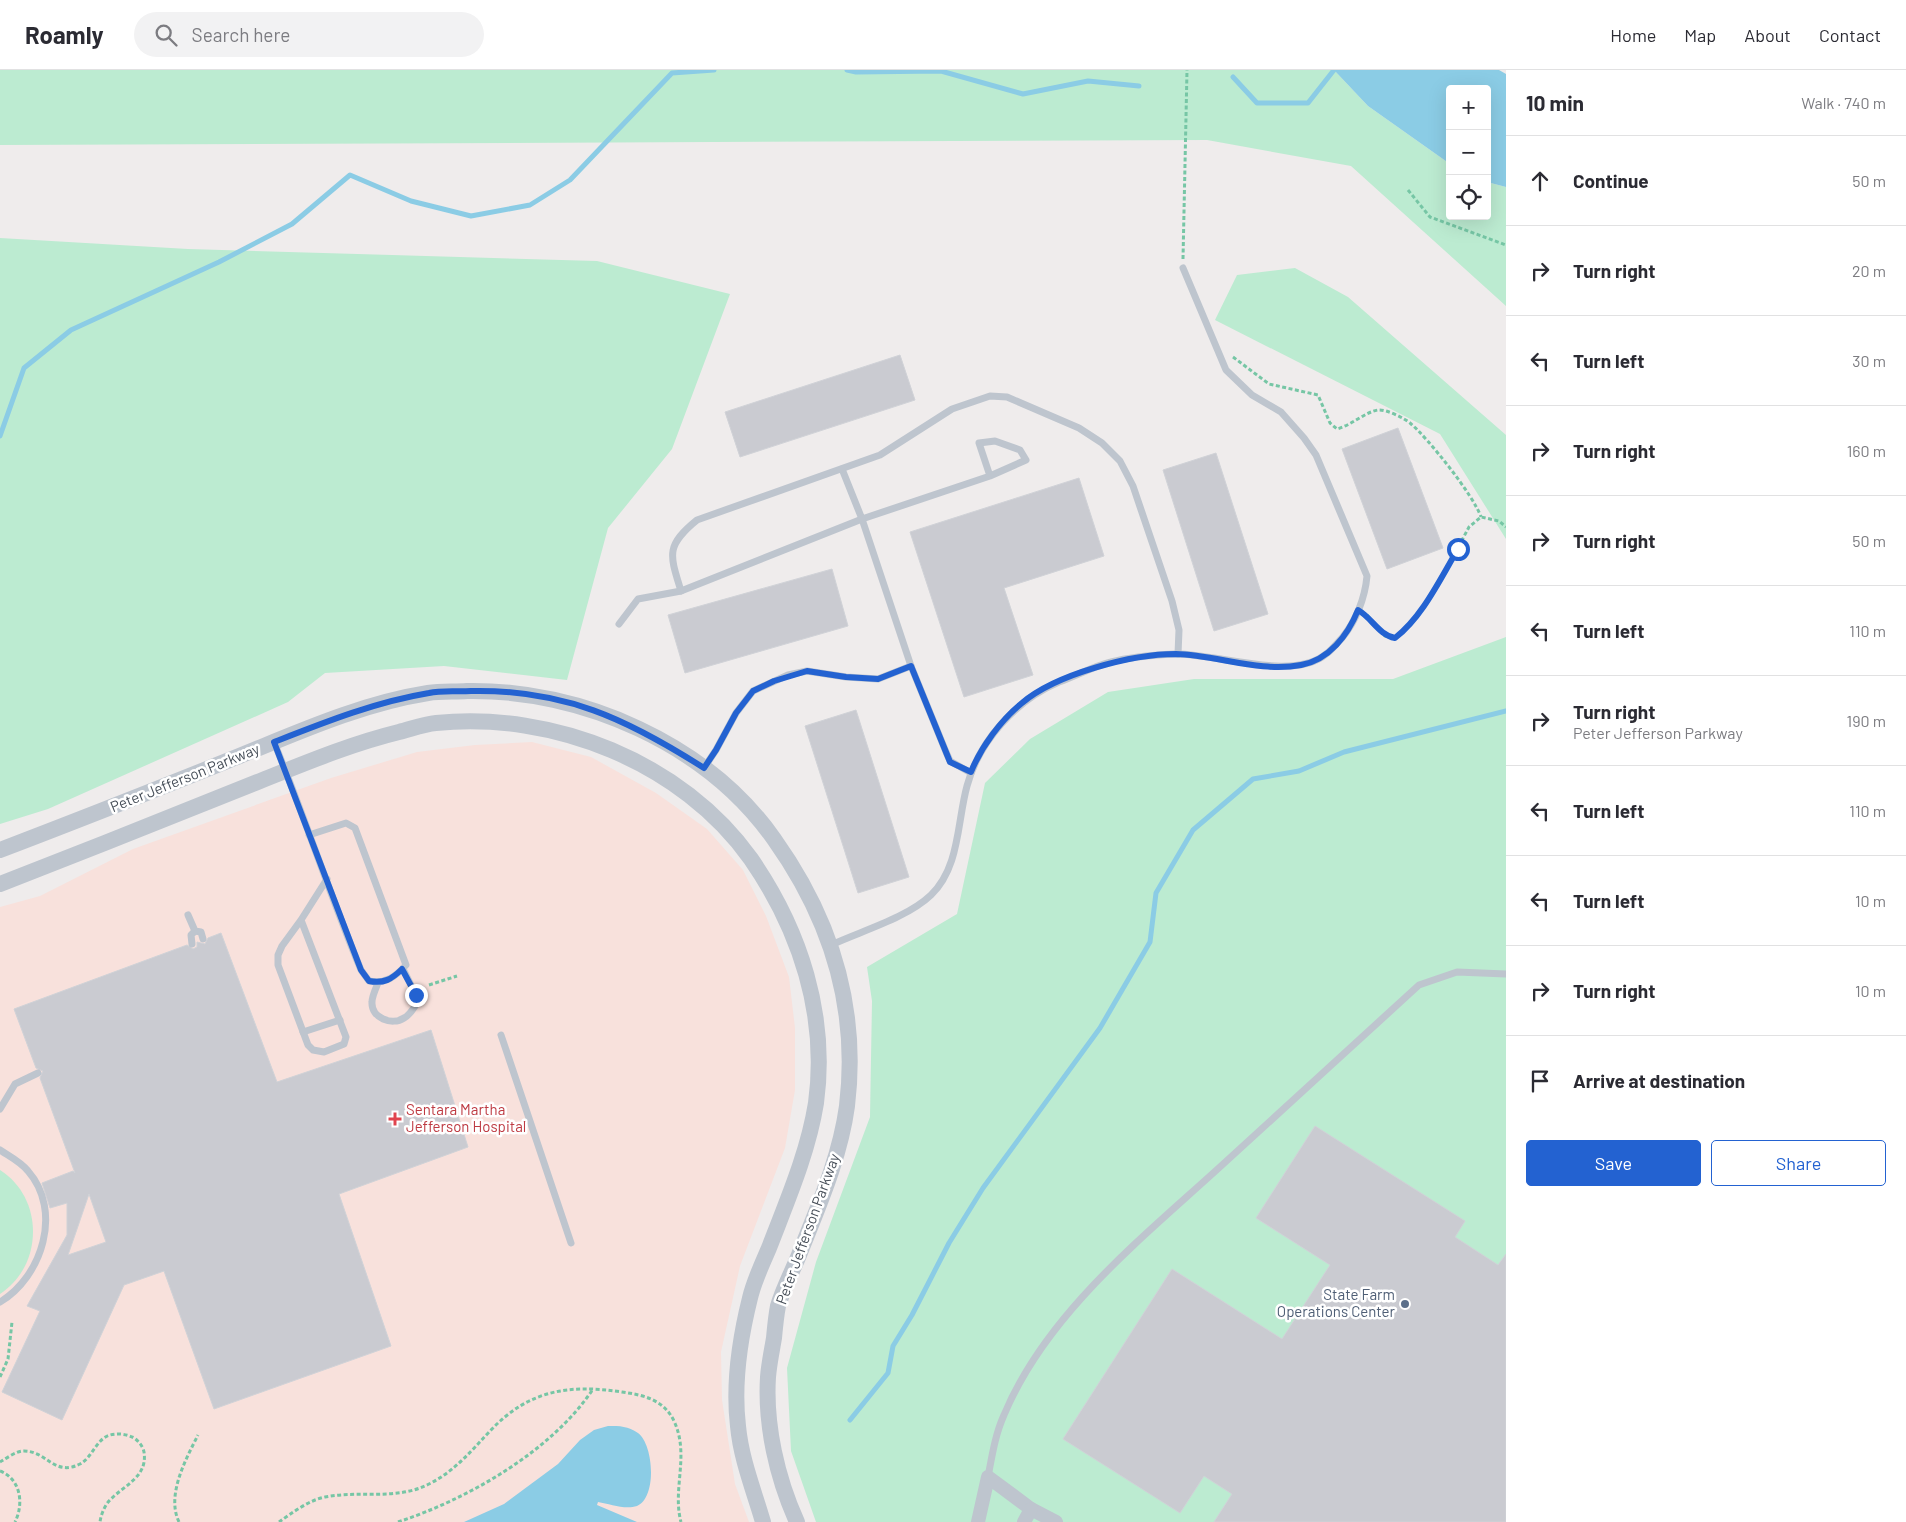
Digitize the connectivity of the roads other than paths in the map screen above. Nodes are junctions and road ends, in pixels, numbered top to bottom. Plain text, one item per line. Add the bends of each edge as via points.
1 (1183, 268) road end
2 (842, 468) junction
3 (990, 476) junction
4 (862, 519) junction
5 (681, 591) junction
6 (619, 624) dead end
7 (1178, 654) junction
8 (911, 666) junction
9 (274, 742) junction
10 (704, 768) junction
11 (286, 771) junction
12 (971, 772) junction
13 (309, 835) junction
14 (0, 850) edge
15 (326, 879) junction
16 (0, 884) edge
17 (188, 915) dead end
18 (301, 920) junction
19 (195, 931) junction
20 (203, 939) dead end
21 (192, 944) dead end
22 (830, 945) junction
23 (402, 969) junction
24 (1506, 974) edge
25 (378, 983) junction
26 (340, 1020) junction
27 (303, 1032) junction
28 (501, 1035) dead end
29 (38, 1074) dead end
30 (0, 1109) edge
31 (0, 1150) edge
32 (571, 1243) dead end
33 (0, 1302) edge
34 (988, 1477) junction
35 (1031, 1509) junction
36 (763, 1522) edge
37 (797, 1522) edge
38 (978, 1522) edge
39 (1024, 1522) edge
40 (1056, 1522) edge

1 - 7 lane via 1226,370 1252,396 1281,412 1316,455 1367,576 1366,588 1351,627 1325,656 1302,665 1281,667
2 - 4 lane
2 - 5 lane via 697,520 684,531 671,559
2 - 7 lane via 880,455 952,409 990,396 1007,397 1079,428 1102,443 1120,461 1133,486 1172,601 1179,630
3 - 3 lane via 1026,460 1020,450 995,441 979,443
3 - 4 lane
4 - 5 lane
4 - 8 lane
5 - 6 lane via 638,599
7 - 12 lane via 1112,662 1052,685 1022,702 978,755
8 - 10 lane via 878,679 807,671 788,675 753,691 736,713
8 - 12 lane via 950,762
9 - 10 street, Peter Jefferson Parkway via 357,710 421,694 493,691 553,698 605,714 656,738
9 - 11 lane
9 - 14 street, Peter Jefferson Parkway
10 - 22 street, Peter Jefferson Parkway via 730,789 765,826 800,875 826,929
11 - 13 lane
11 - 16 street, Peter Jefferson Parkway
11 - 36 street, Peter Jefferson Parkway via 367,740 434,723 491,722 547,728 594,742 666,779 716,818 741,845 772,890 796,940 810,983 817,1022 819,1065 816,1104 803,1157 750,1296 737,1374 738,1427
12 - 22 lane via 954,852 945,878 931,895 906,912
13 - 15 lane
13 - 23 lane via 346,823 355,828 406,965
15 - 18 lane
15 - 25 lane via 361,970 369,981
17 - 19 lane
18 - 26 lane
18 - 27 lane via 282,946 278,965
19 - 20 lane via 200,932
19 - 21 lane via 191,935
22 - 37 street, Peter Jefferson Parkway via 848,1018 850,1066 846,1109 833,1166 778,1306 768,1376 769,1423 779,1468
23 - 25 lane via 393,979
23 - 25 lane via 417,1003 405,1018 398,1022 388,1021 374,1010 372,1002
24 - 34 lane via 1457,972 1419,985 1079,1300 1060,1321 1023,1375 1003,1416
26 - 27 lane
26 - 27 lane via 346,1037 344,1044 324,1052 313,1050
28 - 32 lane
29 - 30 lane via 15,1084
31 - 33 lane via 28,1170 43,1198 47,1222 43,1242 30,1272 22,1285
34 - 35 street
34 - 38 street
35 - 39 street
35 - 40 street

